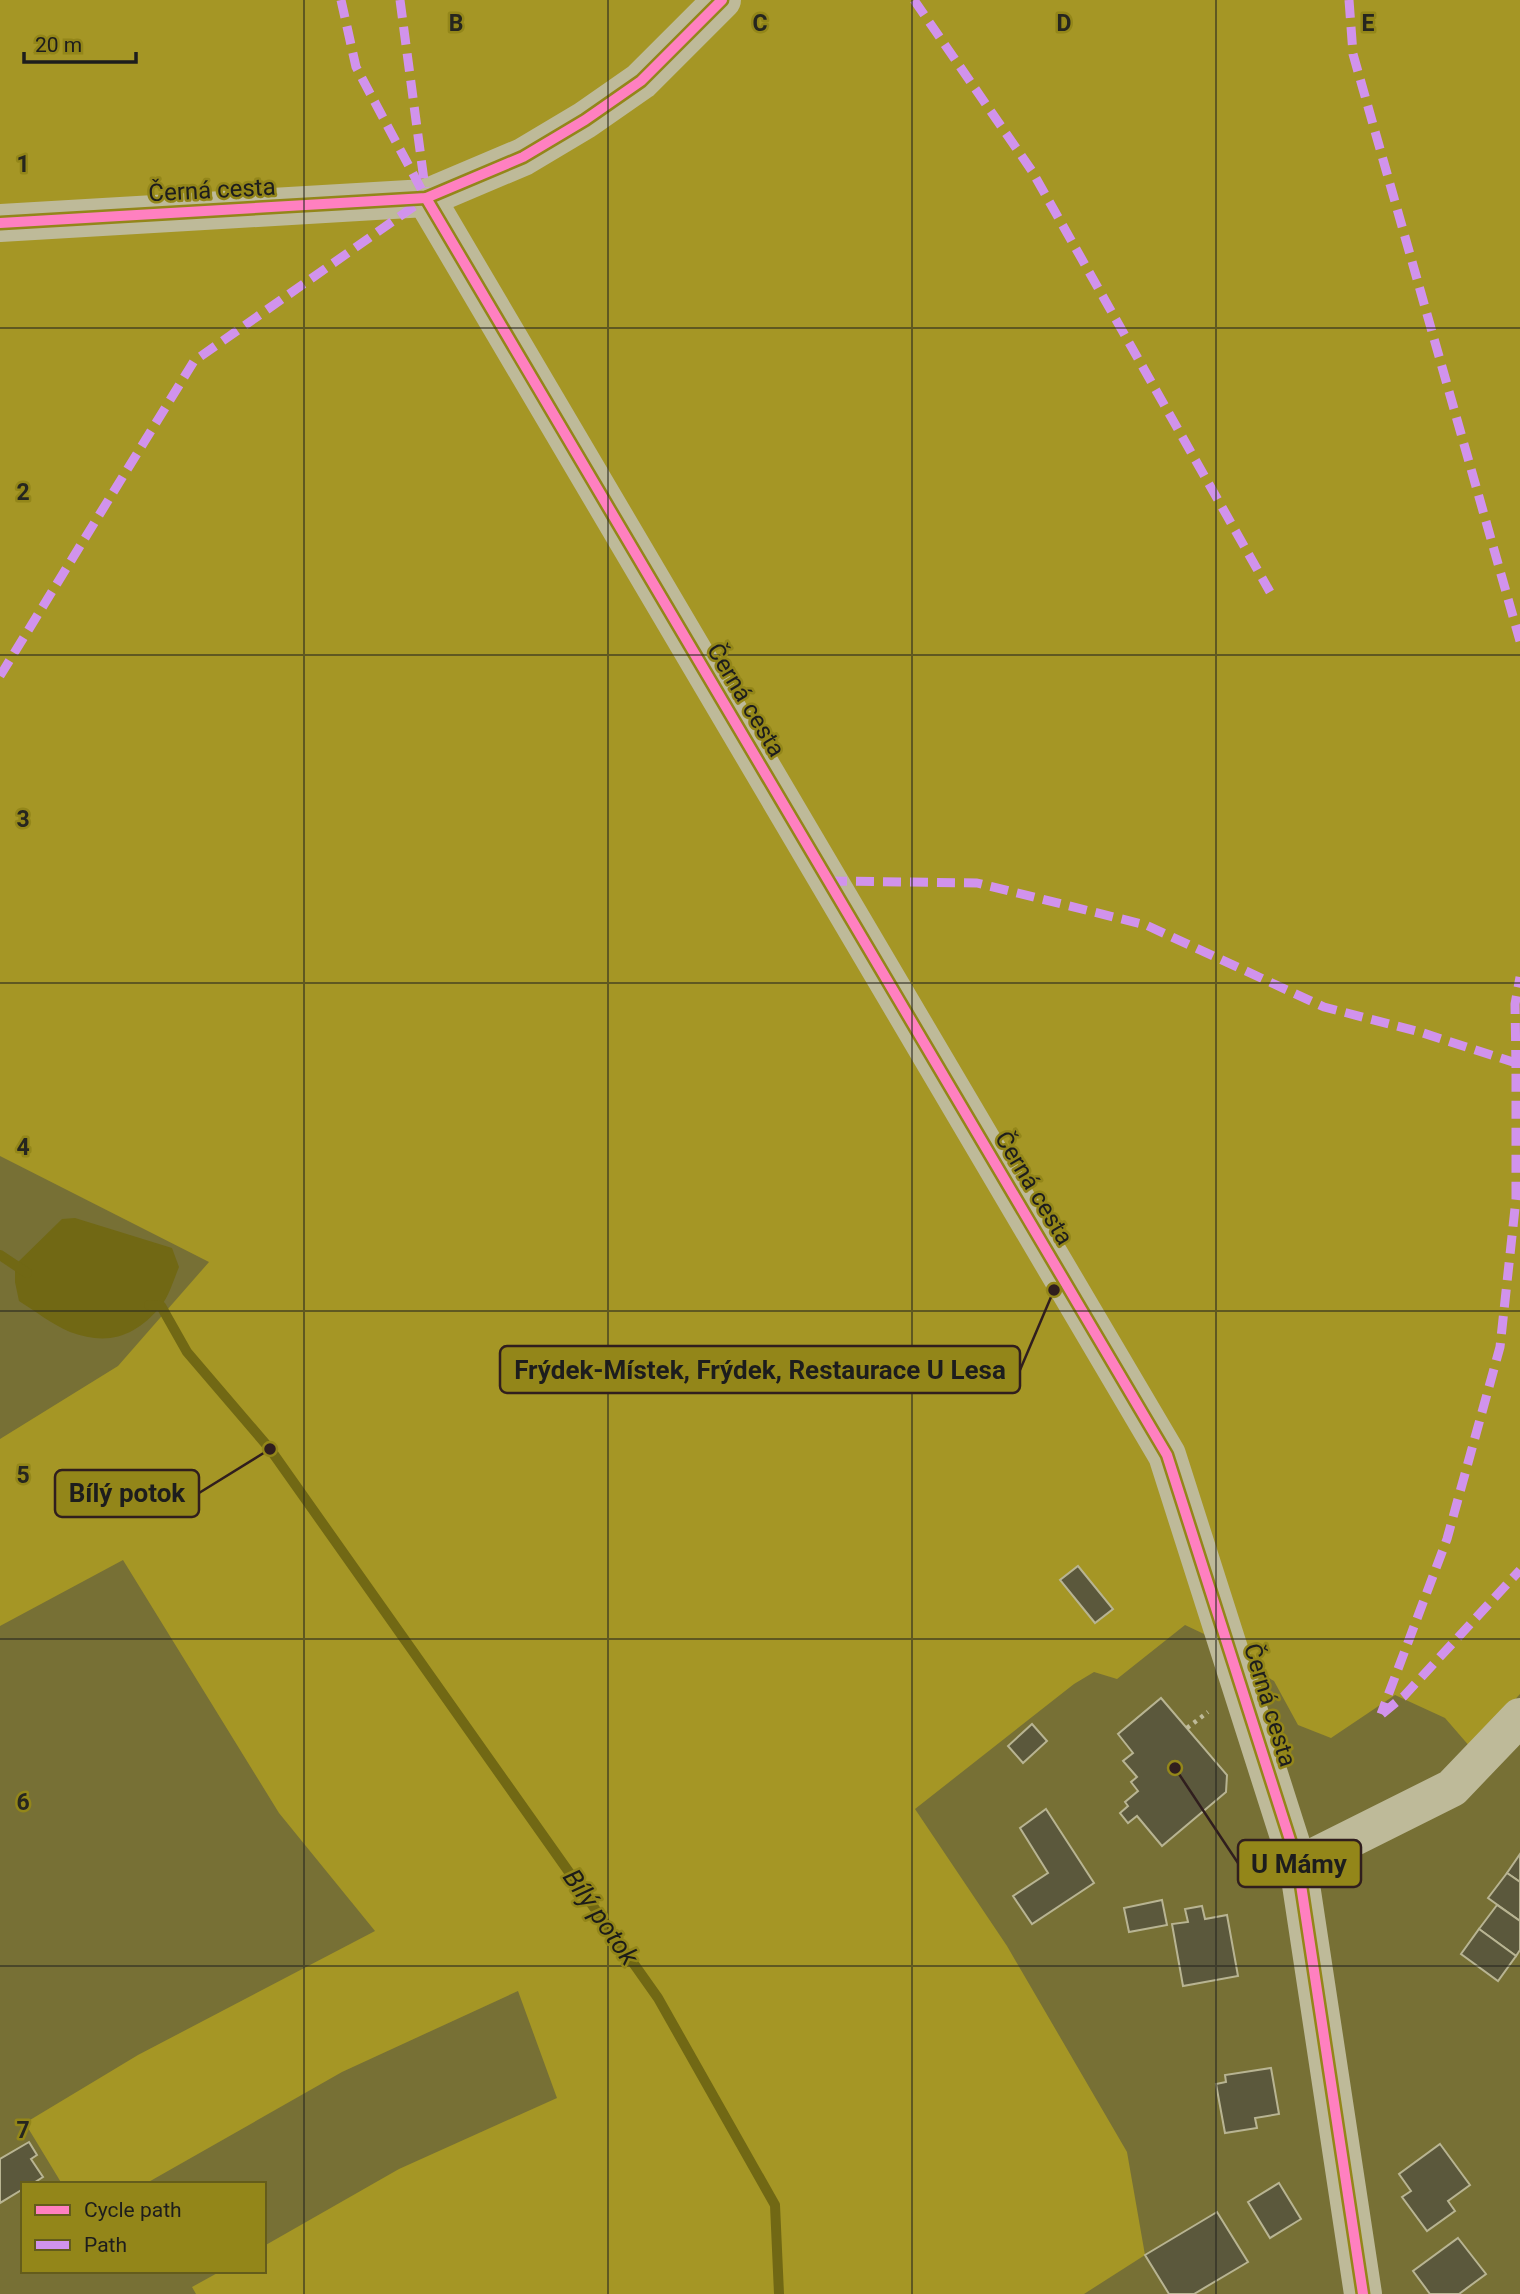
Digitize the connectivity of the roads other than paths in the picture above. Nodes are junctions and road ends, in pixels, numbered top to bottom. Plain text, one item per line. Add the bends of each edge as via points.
1 (722, 0) edge
2 (426, 198) junction
3 (0, 223) edge
4 (1520, 1717) edge
5 (1298, 1865) junction
6 (1363, 2294) edge

1 - 2 street, Černá cesta via 641,81 585,120 523,157
2 - 3 street, Černá cesta
2 - 5 street, Černá cesta via 1167,1455
4 - 5 street via 1452,1788
5 - 6 street, Černá cesta

